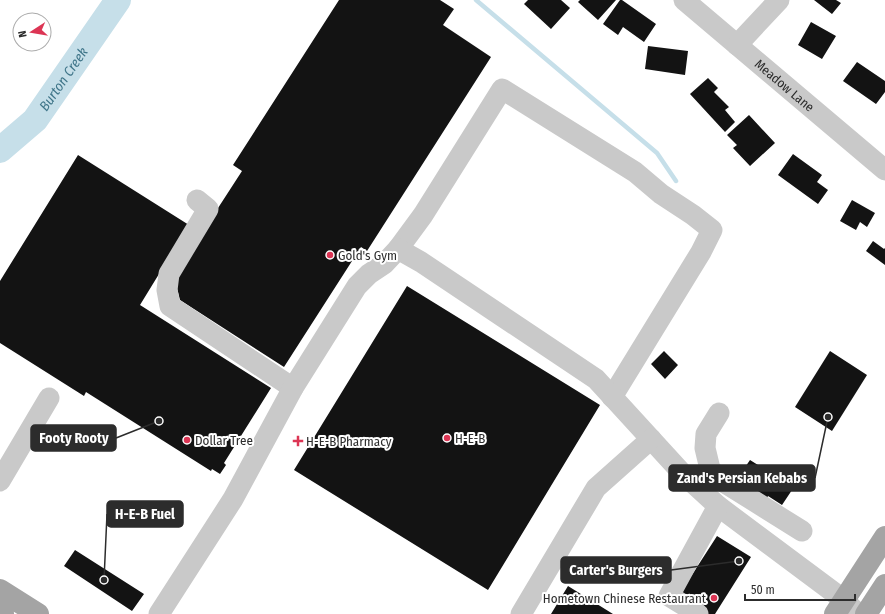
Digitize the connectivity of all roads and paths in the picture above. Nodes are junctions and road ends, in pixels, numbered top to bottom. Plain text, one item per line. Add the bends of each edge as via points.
1 (684, 0) edge
2 (779, 0) edge
3 (737, 45) junction
4 (885, 170) edge
5 (197, 200) dead end
6 (398, 250) junction
7 (293, 388) junction
8 (612, 397) junction
9 (49, 398) dead end
10 (719, 413) dead end
11 (651, 440) junction
12 (0, 481) edge
13 (718, 506) junction
14 (802, 531) dead end
15 (885, 537) edge
16 (885, 585) edge
17 (0, 590) edge
18 (846, 609) edge
19 (38, 614) edge
20 (159, 614) edge
21 (521, 614) edge
22 (698, 614) edge
23 (866, 614) edge

1 - 3 street, Meadow Lane
2 - 3 street
3 - 4 street, Meadow Lane
5 - 7 street via 208,209 169,274 167,290 170,306
6 - 7 street via 357,286
6 - 8 street via 421,262 596,380
6 - 8 street via 502,89 635,172 712,230
7 - 20 street via 233,500
8 - 11 street
9 - 12 street
10 - 14 street via 706,434 705,448 710,469 722,481
11 - 13 street
11 - 21 street via 596,488
13 - 18 street
13 - 22 street via 669,596
15 - 18 main road
16 - 23 main road
17 - 19 main road

